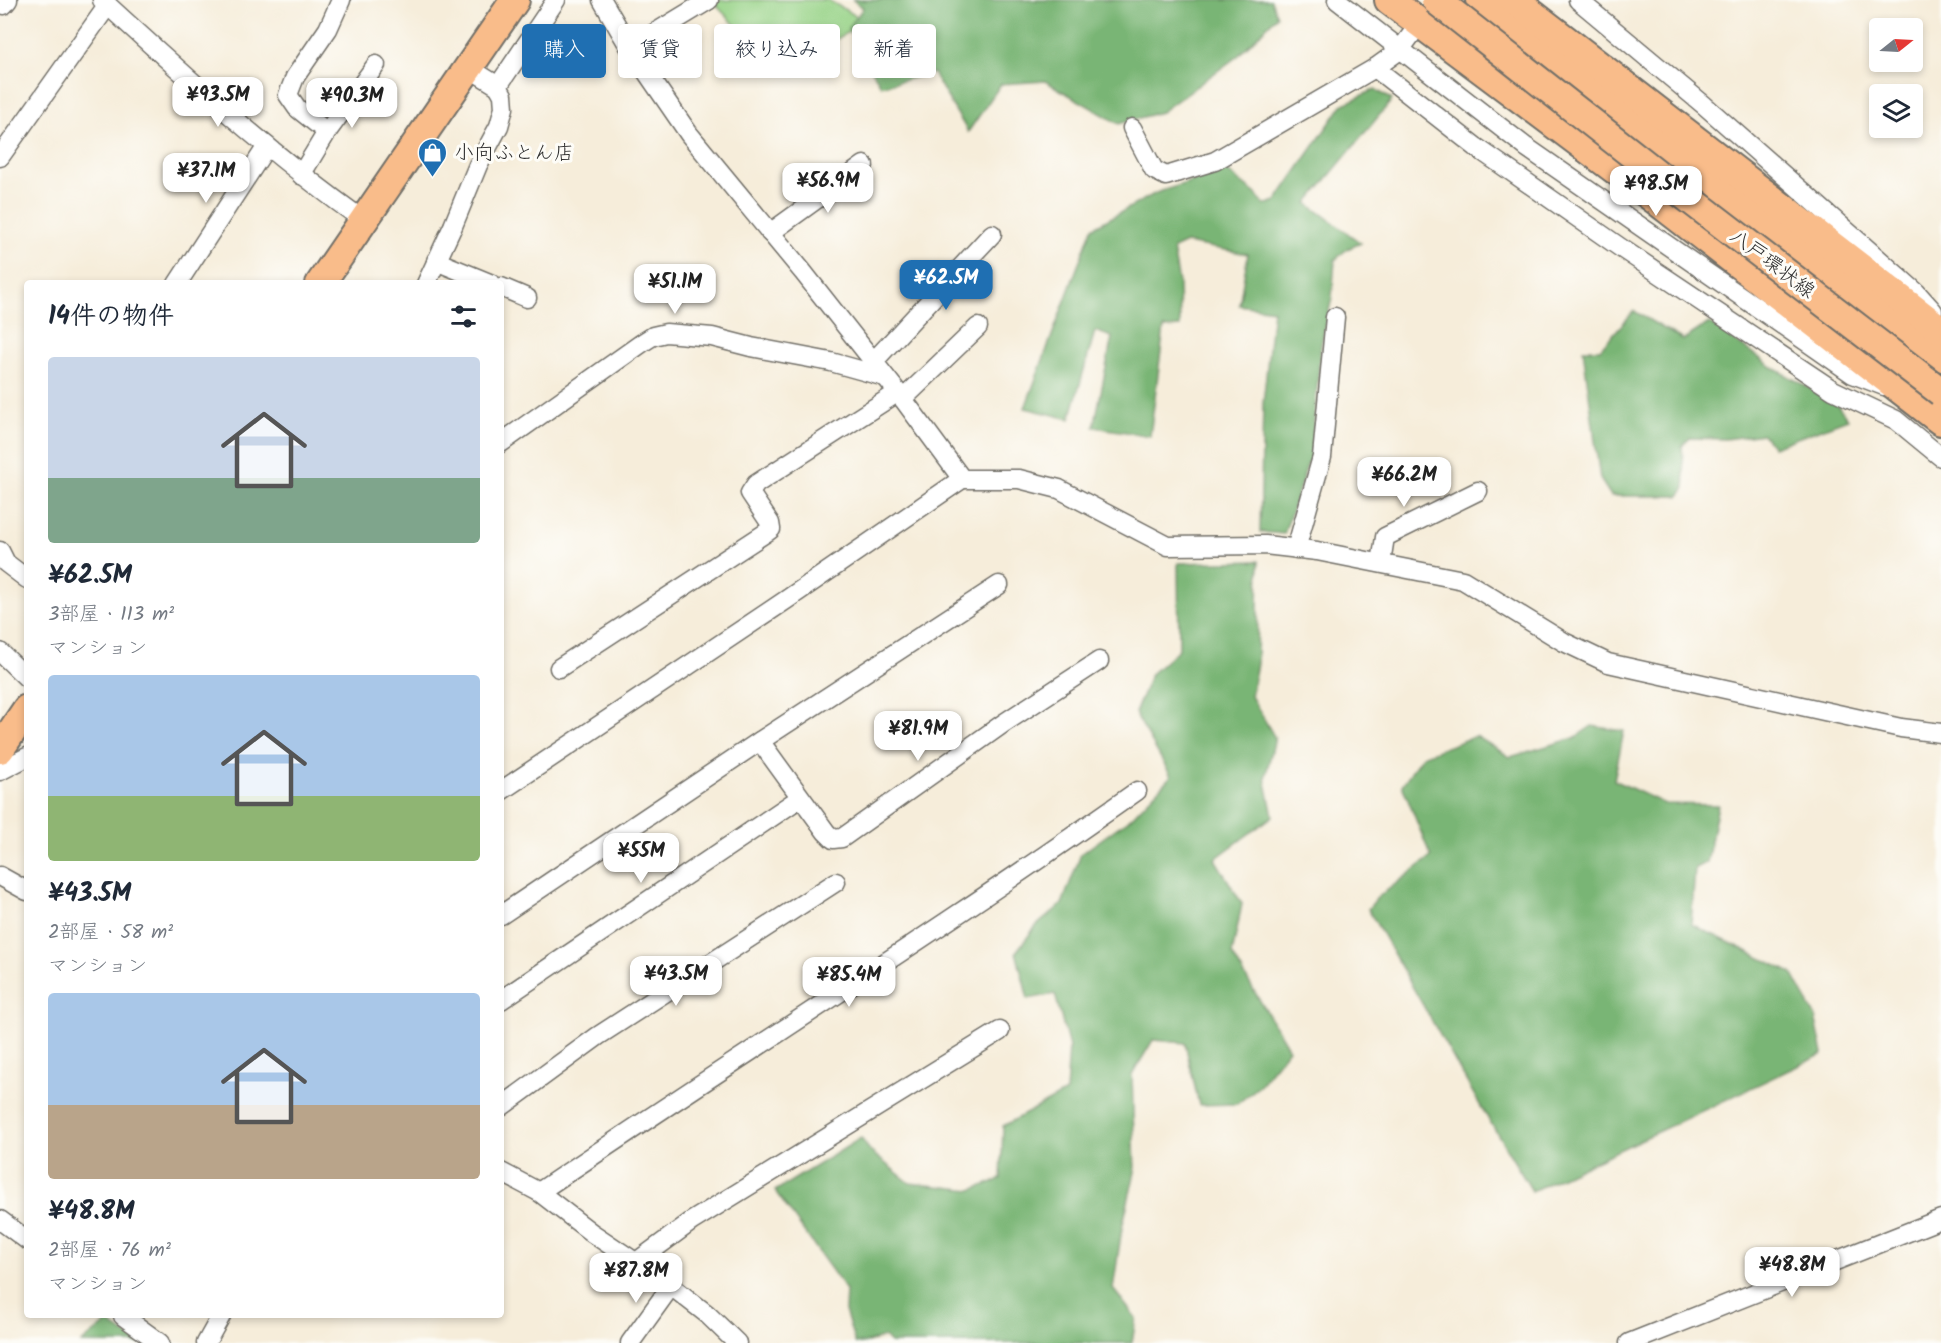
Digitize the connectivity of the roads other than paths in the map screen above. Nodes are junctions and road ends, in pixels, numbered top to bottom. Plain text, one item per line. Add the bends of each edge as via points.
1 (341, 0) edge
2 (515, 0) edge
3 (555, 0) edge
4 (602, 0) edge
5 (710, 0) edge
6 (1337, 0) edge
7 (1389, 0) edge
8 (1436, 0) edge
9 (1480, 0) edge
10 (1514, 0) edge
11 (1578, 0) edge
12 (105, 3) edge
13 (670, 24) edge
14 (618, 27) edge
15 (1418, 27) dead end
16 (1400, 50) junction
17 (376, 65) dead end
18 (469, 68) junction
19 (1376, 68) junction
20 (651, 78) edge
21 (498, 86) junction
22 (1132, 128) dead end
23 (327, 132) junction
24 (267, 146) junction
25 (0, 157) edge
26 (864, 165) dead end
27 (301, 175) junction
28 (363, 220) junction
29 (1638, 226) junction
30 (770, 233) junction
31 (992, 234) dead end
32 (1621, 248) junction
33 (436, 261) junction
34 (180, 280) edge
35 (323, 280) edge
36 (428, 280) edge
37 (482, 280) edge
38 (504, 288) edge
39 (527, 298) dead end
40 (1335, 317) dead end
41 (1941, 320) edge
42 (978, 327) dead end
43 (1941, 330) edge
44 (1941, 357) edge
45 (873, 362) junction
46 (885, 377) junction
47 (1941, 392) edge
48 (1907, 395) junction
49 (900, 396) junction
50 (1941, 421) edge
51 (504, 441) edge
52 (1941, 457) edge
53 (962, 479) junction
54 (1478, 491) dead end
55 (1296, 549) junction
56 (0, 551) edge
57 (1381, 563) junction
58 (24, 577) edge
59 (999, 585) dead end
60 (0, 652) edge
61 (1099, 661) dead end
62 (559, 668) dead end
63 (24, 675) edge
64 (24, 713) edge
65 (1941, 733) edge
66 (760, 741) junction
67 (0, 749) edge
68 (24, 759) edge
69 (0, 771) edge
70 (504, 788) edge
71 (1137, 791) dead end
72 (801, 798) junction
73 (0, 876) edge
74 (836, 882) dead end
75 (24, 889) edge
76 (504, 913) edge
77 (504, 998) edge
78 (999, 1031) dead end
79 (504, 1105) edge
80 (504, 1174) edge
81 (539, 1192) junction
82 (1941, 1219) edge
83 (0, 1220) edge
84 (24, 1238) edge
85 (635, 1263) junction
86 (671, 1286) junction
87 (126, 1318) edge
88 (220, 1318) edge
89 (160, 1343) edge
90 (206, 1343) edge
91 (630, 1343) edge
92 (737, 1343) edge
93 (1629, 1343) edge

1 - 23 street via 288,95 297,108
2 - 18 main road
3 - 21 street
4 - 14 street
5 - 13 street
6 - 16 street
7 - 48 main road
8 - 47 main road, 八戸環状線, bridge
9 - 44 main road, 八戸環状線
10 - 43 main road
11 - 41 street via 1704,105 1916,292
12 - 24 street
12 - 25 street
15 - 16 street
16 - 19 street
16 - 29 street via 1526,147
17 - 23 street
18 - 21 street
18 - 28 main road
19 - 22 street via 1215,161 1166,176 1155,170
19 - 32 street via 1476,147
20 - 30 street via 689,134
21 - 33 street via 504,108 499,126
23 - 27 street
24 - 27 street
24 - 34 street
26 - 30 street
27 - 28 street
28 - 35 main road
29 - 32 street
29 - 48 street via 1853,374
30 - 45 street
31 - 45 street
32 - 52 street via 1833,390 1896,420
33 - 36 street
33 - 37 street
38 - 39 street
40 - 55 street via 1322,457
42 - 49 street
45 - 46 street
46 - 49 street
46 - 51 street via 712,337 666,333 642,343
48 - 50 main road
49 - 53 street
49 - 62 street via 756,484 750,493 771,529
53 - 55 street via 1019,479 1059,489 1168,546 1265,545
53 - 70 street
54 - 57 street via 1385,537
55 - 57 street
56 - 58 street via 6,563
57 - 65 street via 1463,580 1564,642 1608,663 1901,728
59 - 66 street
60 - 63 street
61 - 72 street via 842,838 833,839
64 - 67 main road
66 - 72 street
66 - 76 street
68 - 69 street
71 - 81 street
72 - 77 street
73 - 75 street
74 - 79 street via 598,1036
78 - 85 street via 692,1221
80 - 81 street
81 - 85 street
82 - 93 street
83 - 84 street
85 - 86 street
86 - 91 street
86 - 92 street
87 - 89 street
88 - 90 street

